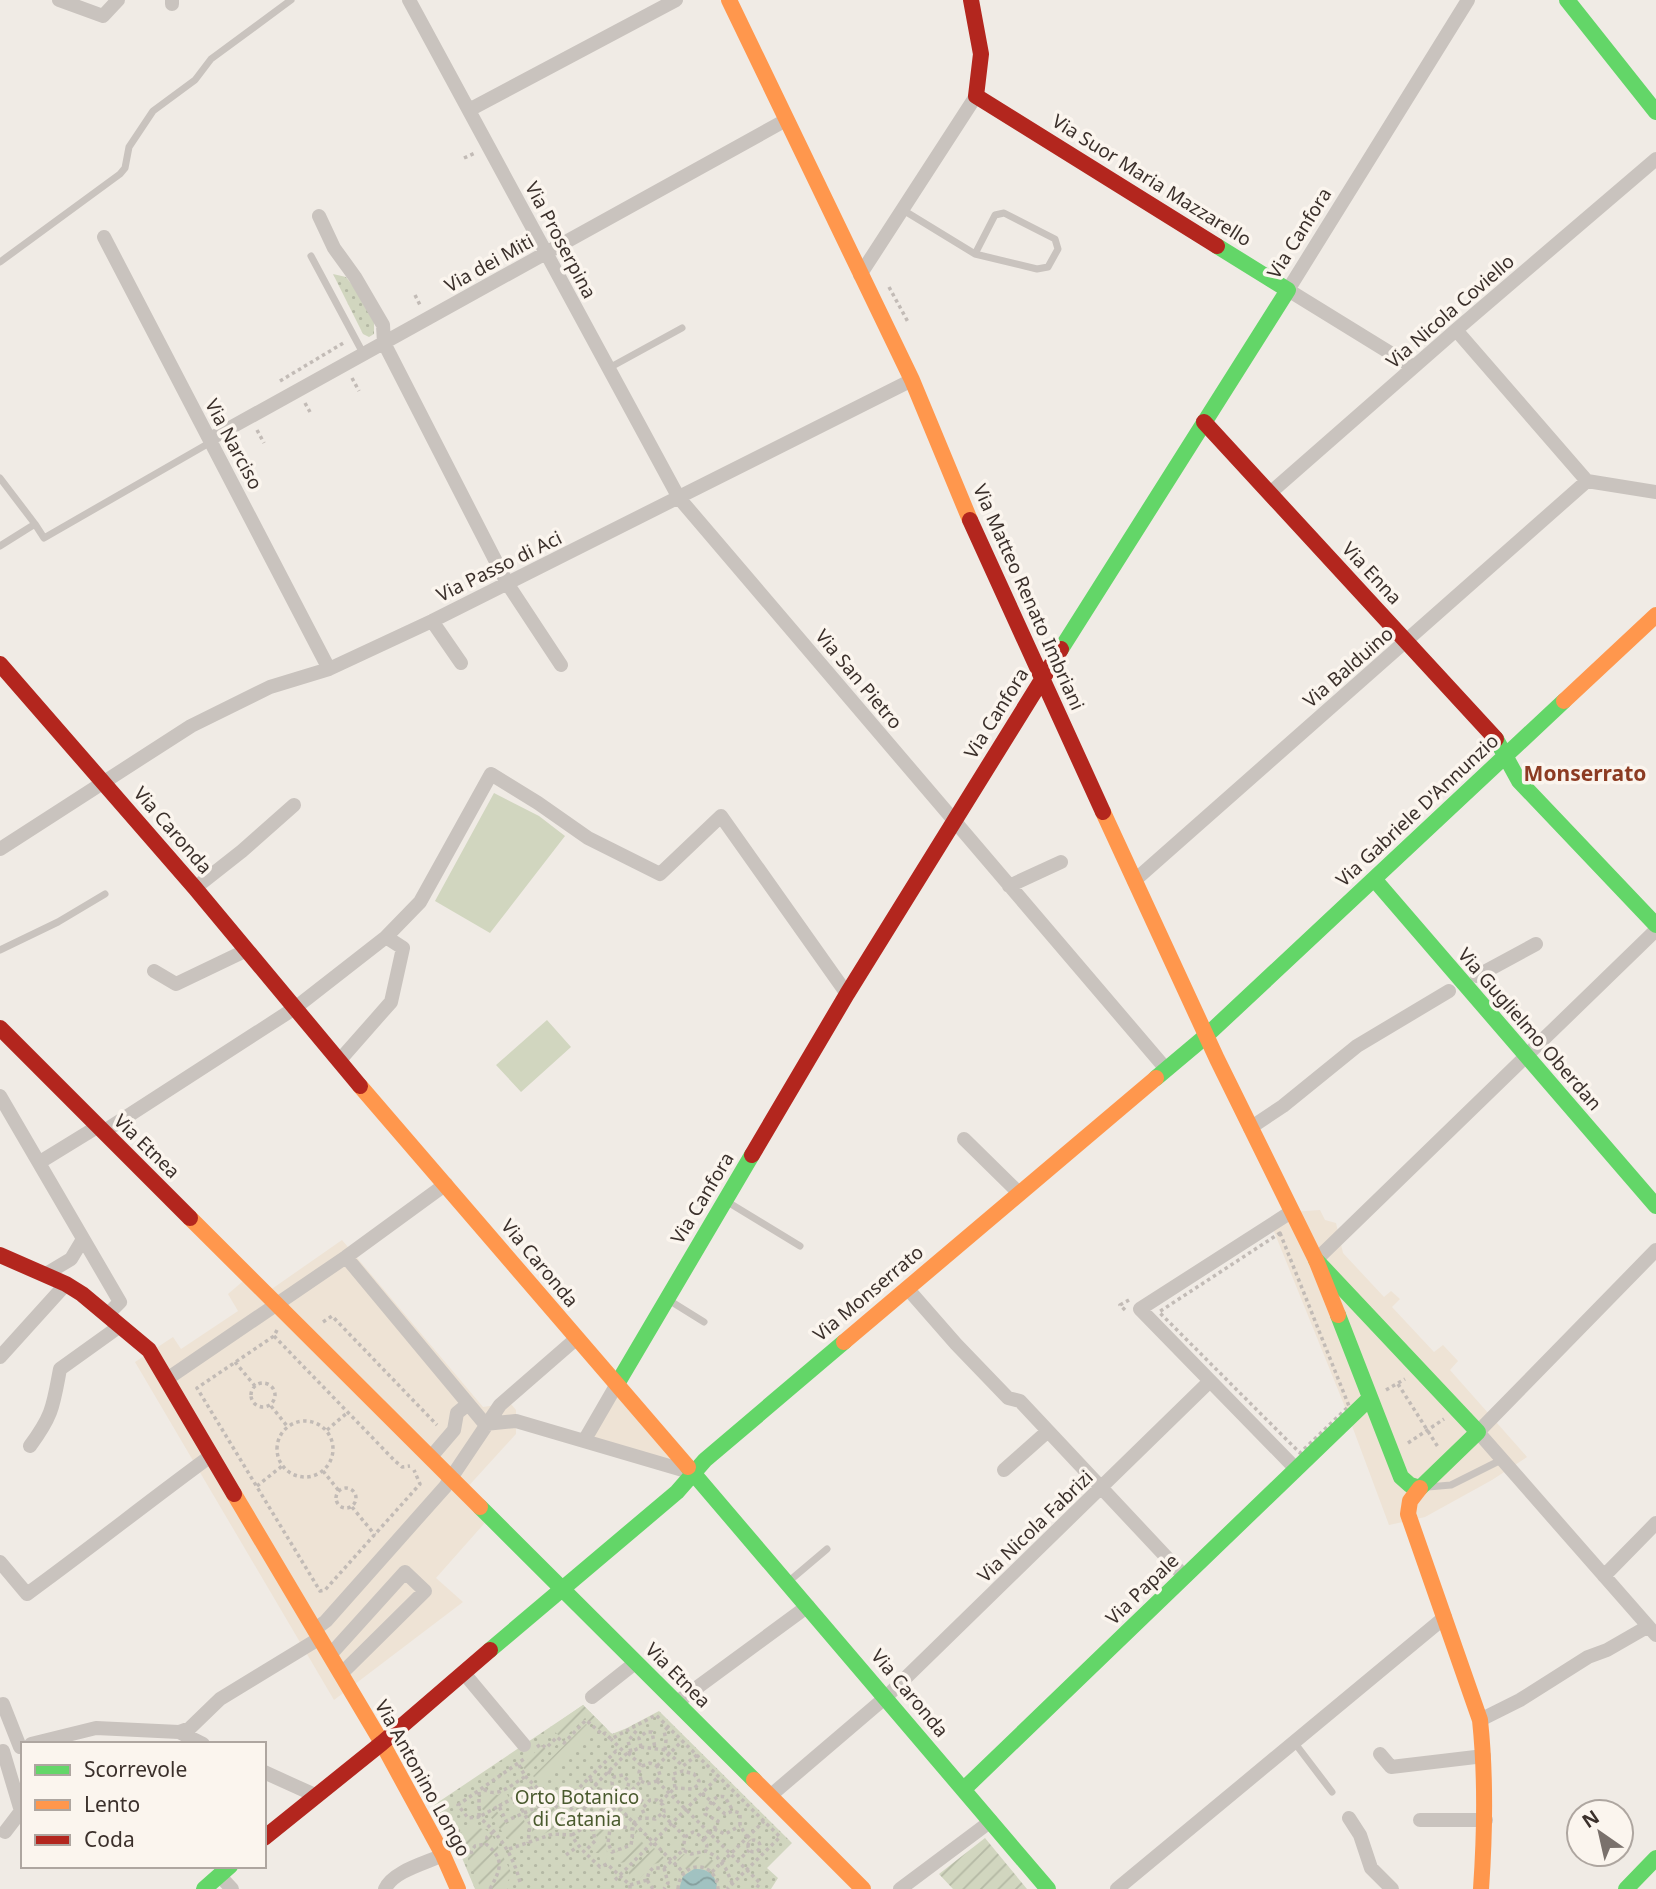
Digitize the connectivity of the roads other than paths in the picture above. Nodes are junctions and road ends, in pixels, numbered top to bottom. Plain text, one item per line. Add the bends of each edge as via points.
1 (59, 0) edge
2 (118, 0) edge
3 (291, 0) edge
4 (410, 0) edge
5 (676, 0) edge
6 (729, 0) edge
7 (971, 0) edge
8 (1468, 0) edge
9 (1567, 0) edge
10 (976, 96) junction
11 (469, 110) junction
12 (1656, 112) edge
13 (786, 120) junction
14 (1656, 159) edge
15 (902, 210) junction
16 (319, 216) dead end
17 (104, 237) dead end
18 (547, 252) junction
19 (975, 254) junction
20 (311, 256) dead end
21 (0, 262) edge
22 (860, 275) junction
23 (1288, 290) junction
24 (682, 328) dead end
25 (1456, 330) junction
26 (384, 344) junction
27 (364, 354) junction
28 (1413, 367) junction
29 (609, 369) junction
30 (912, 380) junction
31 (1204, 422) junction
32 (211, 440) junction
33 (0, 478) edge
34 (1587, 481) junction
35 (1656, 492) edge
36 (1270, 493) junction
37 (679, 498) junction
38 (35, 524) junction
39 (0, 546) edge
40 (507, 583) junction
41 (1656, 615) edge
42 (432, 621) junction
43 (1406, 641) junction
44 (461, 663) dead end
45 (0, 664) edge
46 (561, 665) dead end
47 (329, 669) junction
48 (1042, 678) junction
49 (1505, 757) junction
50 (103, 781) junction
51 (294, 805) dead end
52 (954, 821) junction
53 (0, 849) edge
54 (1061, 862) dead end
55 (1374, 879) junction
56 (1134, 881) junction
57 (1009, 886) junction
58 (195, 888) junction
59 (105, 894) dead end
60 (1656, 928) edge
61 (386, 937) junction
62 (1536, 943) dead end
63 (0, 950) edge
64 (247, 950) junction
65 (154, 971) dead end
66 (1477, 976) dead end
67 (1449, 991) dead end
68 (847, 994) junction
69 (295, 1008) junction
70 (1206, 1036) junction
71 (3, 1038) edge
72 (1526, 1057) junction
73 (339, 1061) junction
74 (1166, 1069) junction
75 (0, 1096) edge
76 (1250, 1128) junction
77 (100, 1130) junction
78 (964, 1139) dead end
79 (40, 1162) junction
80 (446, 1184) junction
81 (1019, 1193) junction
82 (725, 1200) junction
83 (1656, 1206) edge
84 (1291, 1212) junction
85 (83, 1239) junction
86 (800, 1246) dead end
87 (1656, 1250) edge
88 (349, 1254) junction
89 (0, 1255) edge
90 (1316, 1260) junction
91 (46, 1274) junction
92 (66, 1284) junction
93 (907, 1288) junction
94 (272, 1298) junction
95 (667, 1299) junction
96 (114, 1320) junction
97 (704, 1322) dead end
98 (1377, 1324) junction
99 (577, 1338) junction
100 (1347, 1339) junction
101 (0, 1357) edge
102 (167, 1379) junction
103 (1210, 1381) junction
104 (617, 1384) junction
105 (1370, 1398) junction
106 (468, 1404) junction
107 (485, 1424) junction
108 (1048, 1431) junction
109 (1479, 1432) junction
110 (584, 1441) junction
111 (30, 1446) dead end
112 (212, 1455) junction
113 (430, 1458) junction
114 (1507, 1464) junction
115 (1296, 1469) junction
116 (1004, 1470) dead end
117 (693, 1473) junction
118 (450, 1478) junction
119 (1420, 1488) junction
120 (1102, 1489) junction
121 (1656, 1523) edge
122 (827, 1549) dead end
123 (386, 1555) junction
124 (0, 1562) edge
125 (405, 1572) junction
126 (1604, 1576) junction
127 (1185, 1577) junction
128 (788, 1583) junction
129 (562, 1588) junction
130 (350, 1594) junction
131 (808, 1606) junction
132 (370, 1611) junction
133 (1445, 1617) junction
134 (1652, 1631) edge
135 (317, 1634) junction
136 (347, 1636) junction
137 (361, 1654) junction
138 (330, 1655) junction
139 (635, 1663) junction
140 (463, 1672) junction
141 (345, 1681) junction
142 (592, 1697) dead end
143 (886, 1697) junction
144 (677, 1703) junction
145 (3, 1704) dead end
146 (1480, 1720) junction
147 (141, 1729) junction
148 (179, 1732) junction
149 (1293, 1741) junction
150 (22, 1742) edge
151 (37, 1742) edge
152 (134, 1742) edge
153 (199, 1742) edge
154 (382, 1743) junction
155 (524, 1745) dead end
156 (21, 1746) edge
157 (1, 1752) edge
158 (1380, 1754) dead end
159 (1485, 1756) junction
160 (266, 1773) edge
161 (964, 1789) junction
162 (1332, 1792) dead end
163 (317, 1796) junction
164 (770, 1796) junction
165 (1349, 1818) dead end
166 (1420, 1820) dead end
167 (1486, 1820) junction
168 (991, 1821) junction
169 (5, 1832) dead end
170 (266, 1837) edge
171 (443, 1855) junction
172 (1656, 1858) edge
173 (225, 1871) edge
174 (204, 1889) edge
175 (232, 1889) edge
176 (385, 1889) edge
177 (458, 1889) edge
178 (863, 1889) edge
179 (900, 1889) edge
180 (1048, 1889) edge
181 (1117, 1889) edge
182 (1392, 1889) edge
183 (1481, 1889) edge
184 (1626, 1889) edge

1 - 2 street via 103,16
3 - 21 lane via 211,59 195,80 153,111 129,147 120,174
4 - 11 street, Via Proserpina
5 - 11 street
6 - 13 main road, Via Matteo Renato Imbriani
7 - 10 main road via 981,54
8 - 23 street, Via Canfora
9 - 12 main road
10 - 15 street
10 - 23 main road, Via Suor Maria Mazzarello
11 - 18 street, Via Proserpina
13 - 18 street, Via dei Miti
13 - 22 main road, Via Matteo Renato Imbriani
14 - 25 street, Via Nicola Coviello
15 - 19 lane
15 - 22 street
16 - 26 street via 383,325
17 - 32 street, Via Narciso
18 - 26 street, Via dei Miti
18 - 29 street, Via Proserpina
19 - 19 lane via 1037,269 1048,267 1058,249 1055,239 1004,213 995,215
20 - 27 lane
22 - 30 main road, Via Matteo Renato Imbriani
23 - 28 street, Via Suor Maria Mazzarello
23 - 31 main road, Via Canfora
24 - 29 lane
25 - 28 street, Via Nicola Coviello
25 - 34 street
26 - 27 street, Via dei Miti
26 - 40 street
27 - 32 street, Via dei Miti
28 - 36 street, Via Nicola Coviello
29 - 37 street, Via Proserpina
30 - 37 street, Via Passo di Aci
30 - 48 main road, Via Matteo Renato Imbriani
31 - 36 main road, Via Enna
31 - 48 main road, Via Canfora
32 - 38 lane via 44,538
32 - 47 street, Via Narciso
33 - 38 lane
34 - 35 street
34 - 43 street, Via Balduino
36 - 43 main road, Via Enna
37 - 40 street, Via Passo di Aci
37 - 52 street, Via San Pietro
38 - 39 lane
40 - 42 street, Via Passo di Aci
40 - 46 street
41 - 49 main road, Via Gabriele D'Annunzio
42 - 44 street
42 - 47 street, Via Passo di Aci
43 - 49 main road, Via Enna via 1494,736
43 - 56 street, Via Balduino
45 - 50 main road, Via Caronda
47 - 50 street, Via Passo di Aci via 270,687 191,726
48 - 52 main road, Via Canfora
48 - 56 main road, Via Matteo Renato Imbriani
49 - 55 main road, Via Gabriele D'Annunzio
49 - 60 main road, Via Enna via 1519,781
50 - 53 street, Via Passo di Aci
50 - 58 main road, Via Caronda
51 - 58 street
52 - 57 street, Via San Pietro
52 - 68 main road, Via Canfora
54 - 57 street
55 - 70 main road, Via Gabriele D'Annunzio
55 - 72 main road, Via Guglielmo Oberdan
56 - 70 main road, Via Matteo Renato Imbriani
57 - 74 street, Via San Pietro
58 - 64 main road, Via Caronda
59 - 63 lane
60 - 72 street
61 - 68 street via 420,902 491,774 588,838 660,874 721,816
61 - 69 street
61 - 73 street via 403,948 391,1002
62 - 66 street
64 - 65 street via 176,984
64 - 69 main road, Via Caronda
67 - 76 street via 1370,1037
68 - 82 main road, Via Canfora
69 - 73 main road, Via Caronda
69 - 77 street
70 - 74 main road, Via Monserrato
70 - 76 main road, Via Matteo Renato Imbriani
71 - 77 main road, Via Etnea
72 - 83 main road, Via Guglielmo Oberdan
72 - 90 street
73 - 80 main road, Via Caronda
74 - 81 main road, Via Monserrato
75 - 79 street
76 - 84 main road, Via Matteo Renato Imbriani
77 - 79 street
77 - 94 main road, Via Etnea
78 - 81 street
79 - 85 street
80 - 88 street
80 - 99 main road, Via Caronda
81 - 93 main road, Via Monserrato
82 - 86 lane
82 - 95 main road, Via Canfora
84 - 90 main road, Via Matteo Renato Imbriani
84 - 103 street via 1134,1307
85 - 91 street via 71,1259
85 - 96 street via 120,1302
87 - 109 street
88 - 94 street
88 - 106 street
89 - 91 main road, Via Antonino Longo
90 - 98 main road
90 - 100 main road
91 - 92 main road, Via Antonino Longo
92 - 96 main road, Via Antonino Longo
92 - 101 street
93 - 108 street via 1008,1398 1020,1401
93 - 117 main road, Via Monserrato
94 - 102 street
94 - 113 main road, Via Etnea
95 - 97 lane
95 - 104 main road, Via Canfora
96 - 102 main road, Via Antonino Longo via 150,1352
96 - 111 street via 60,1369 47,1424
98 - 100 main road via 1359,1325
98 - 109 main road
99 - 104 main road, Via Caronda
99 - 107 street via 500,1405
100 - 105 main road
102 - 112 main road, Via Antonino Longo
103 - 115 street
103 - 120 street, Via Nicola Fabrizi
104 - 110 street
104 - 117 main road, Via Caronda
105 - 115 main road, Via Papale
105 - 119 main road via 1401,1477
106 - 107 street
106 - 113 street via 457,1413 454,1430
107 - 110 street via 516,1421
107 - 118 street
108 - 116 street
108 - 120 street
109 - 114 street
109 - 119 main road
110 - 117 street
112 - 124 street via 27,1594
112 - 135 main road, Via Antonino Longo
113 - 118 main road, Via Etnea
114 - 119 lane via 1451,1485
114 - 126 street
115 - 127 main road, Via Papale
117 - 128 main road, Via Caronda
117 - 129 main road, Via Monserrato via 677,1492
118 - 123 street
118 - 129 main road, Via Etnea
119 - 133 main road via 1410,1501 1408,1514
120 - 127 street
120 - 143 street, Via Nicola Fabrizi
121 - 126 street
122 - 128 lane
123 - 125 street
123 - 130 street
125 - 132 street
125 - 137 street via 425,1591
126 - 134 street
127 - 161 main road, Via Papale
128 - 131 main road, Via Caronda
129 - 139 main road, Via Etnea
129 - 140 main road, Via Monserrato
130 - 132 street
130 - 135 street
131 - 143 main road, Via Caronda
131 - 144 street
132 - 136 street
133 - 146 main road
133 - 149 street
134 - 146 street via 1588,1657
135 - 138 main road, Via Antonino Longo
135 - 148 street via 303,1648 219,1699 190,1728
136 - 137 street
136 - 138 street
137 - 141 street
138 - 141 main road, Via Antonino Longo
139 - 142 street
139 - 144 main road, Via Etnea
140 - 154 main road, Via Monserrato
140 - 155 street
141 - 154 main road, Via Antonino Longo
143 - 161 main road, Via Caronda
143 - 164 street, Via Nicola Fabrizi
144 - 164 main road, Via Etnea
145 - 150 street
146 - 159 main road
147 - 148 street
147 - 151 street via 96,1728
147 - 152 street
148 - 153 street
149 - 162 lane
149 - 181 street
154 - 163 main road, Via Monserrato
154 - 171 main road, Via Antonino Longo
156 - 157 street
157 - 169 street via 21,1811
158 - 159 street via 1391,1767
159 - 167 main road
160 - 163 street
161 - 168 main road, Via Caronda
163 - 170 main road, Via Monserrato
164 - 178 main road, Via Etnea
165 - 182 street via 1371,1868
166 - 167 street
167 - 183 main road
168 - 179 street
168 - 180 main road, Via Caronda
171 - 176 street via 396,1876
171 - 177 main road, Via Antonino Longo
172 - 184 main road
173 - 174 main road
173 - 175 street

